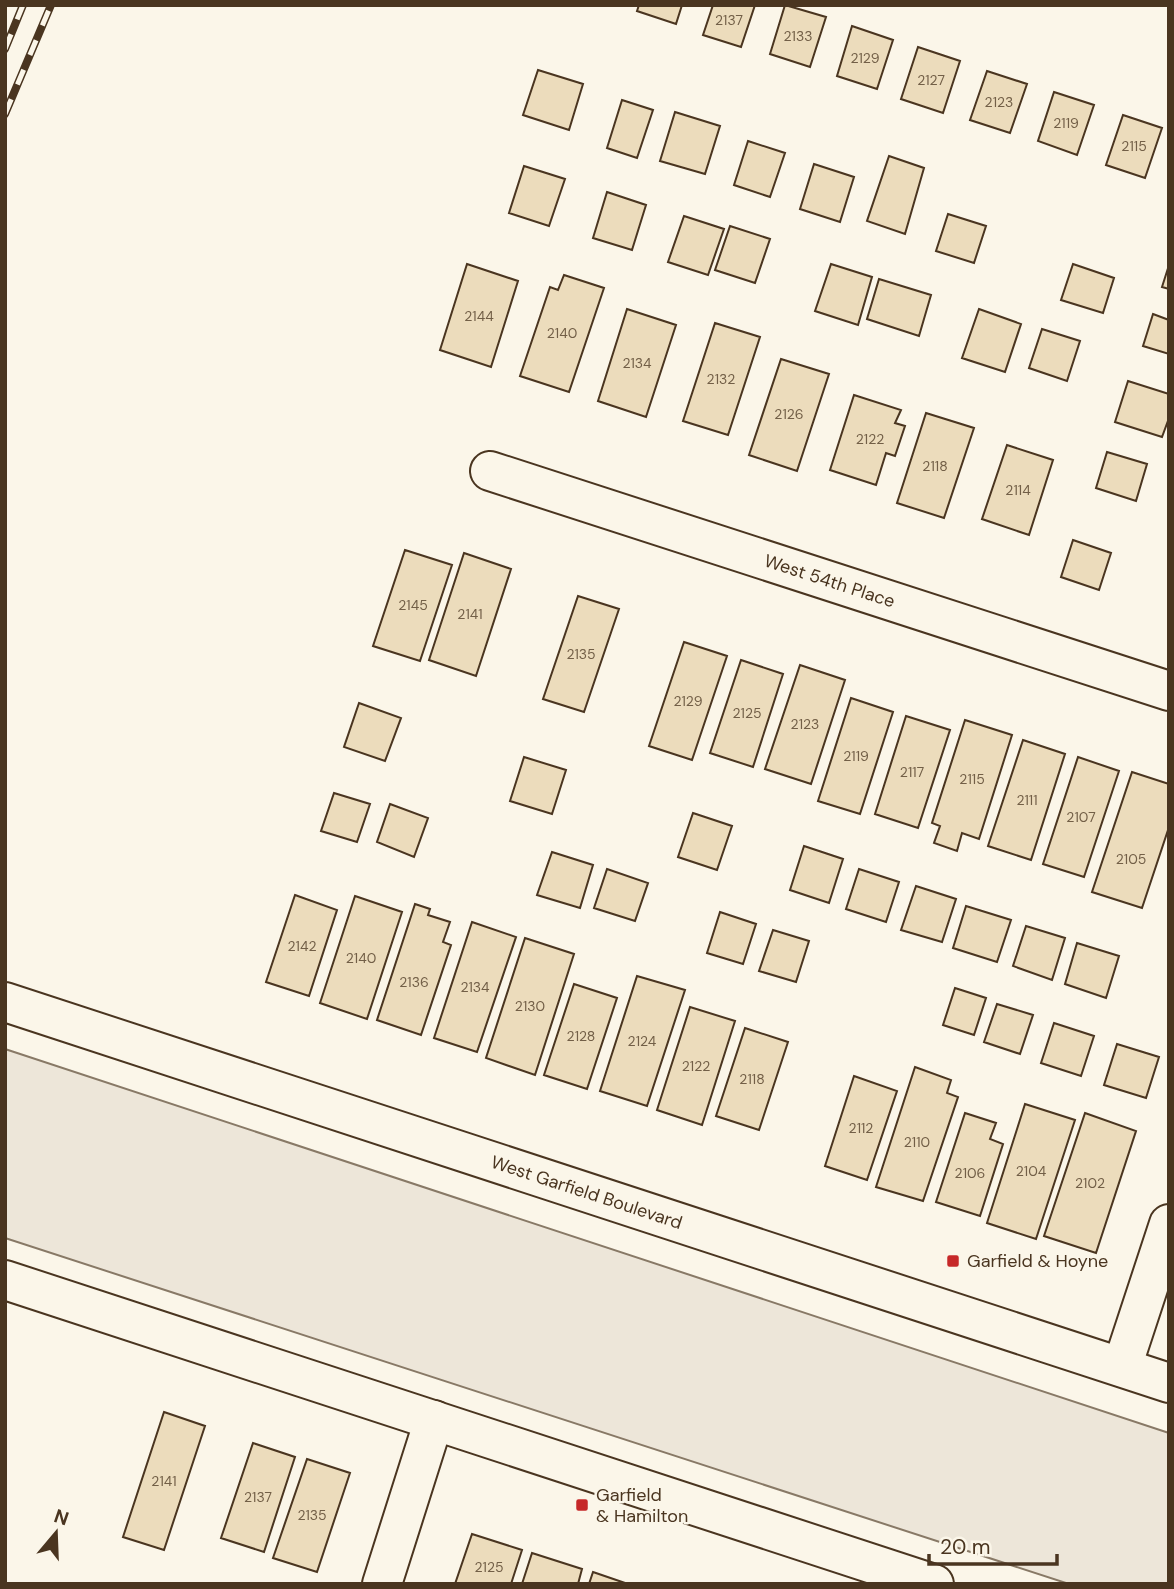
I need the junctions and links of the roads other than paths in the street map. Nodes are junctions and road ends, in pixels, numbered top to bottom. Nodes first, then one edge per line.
1 (490, 471) dead end
2 (1169, 691) edge
3 (5, 1002) edge
4 (1169, 1224) edge
5 (5, 1280) edge
6 (1122, 1367) junction
7 (1169, 1382) edge
8 (434, 1420) junction
9 (382, 1584) edge
10 (934, 1584) edge

1 - 2 street, West 54th Place
3 - 6 street, West Garfield Boulevard
4 - 6 street
5 - 8 street
6 - 7 street, West Garfield Boulevard
8 - 9 street
8 - 10 street

